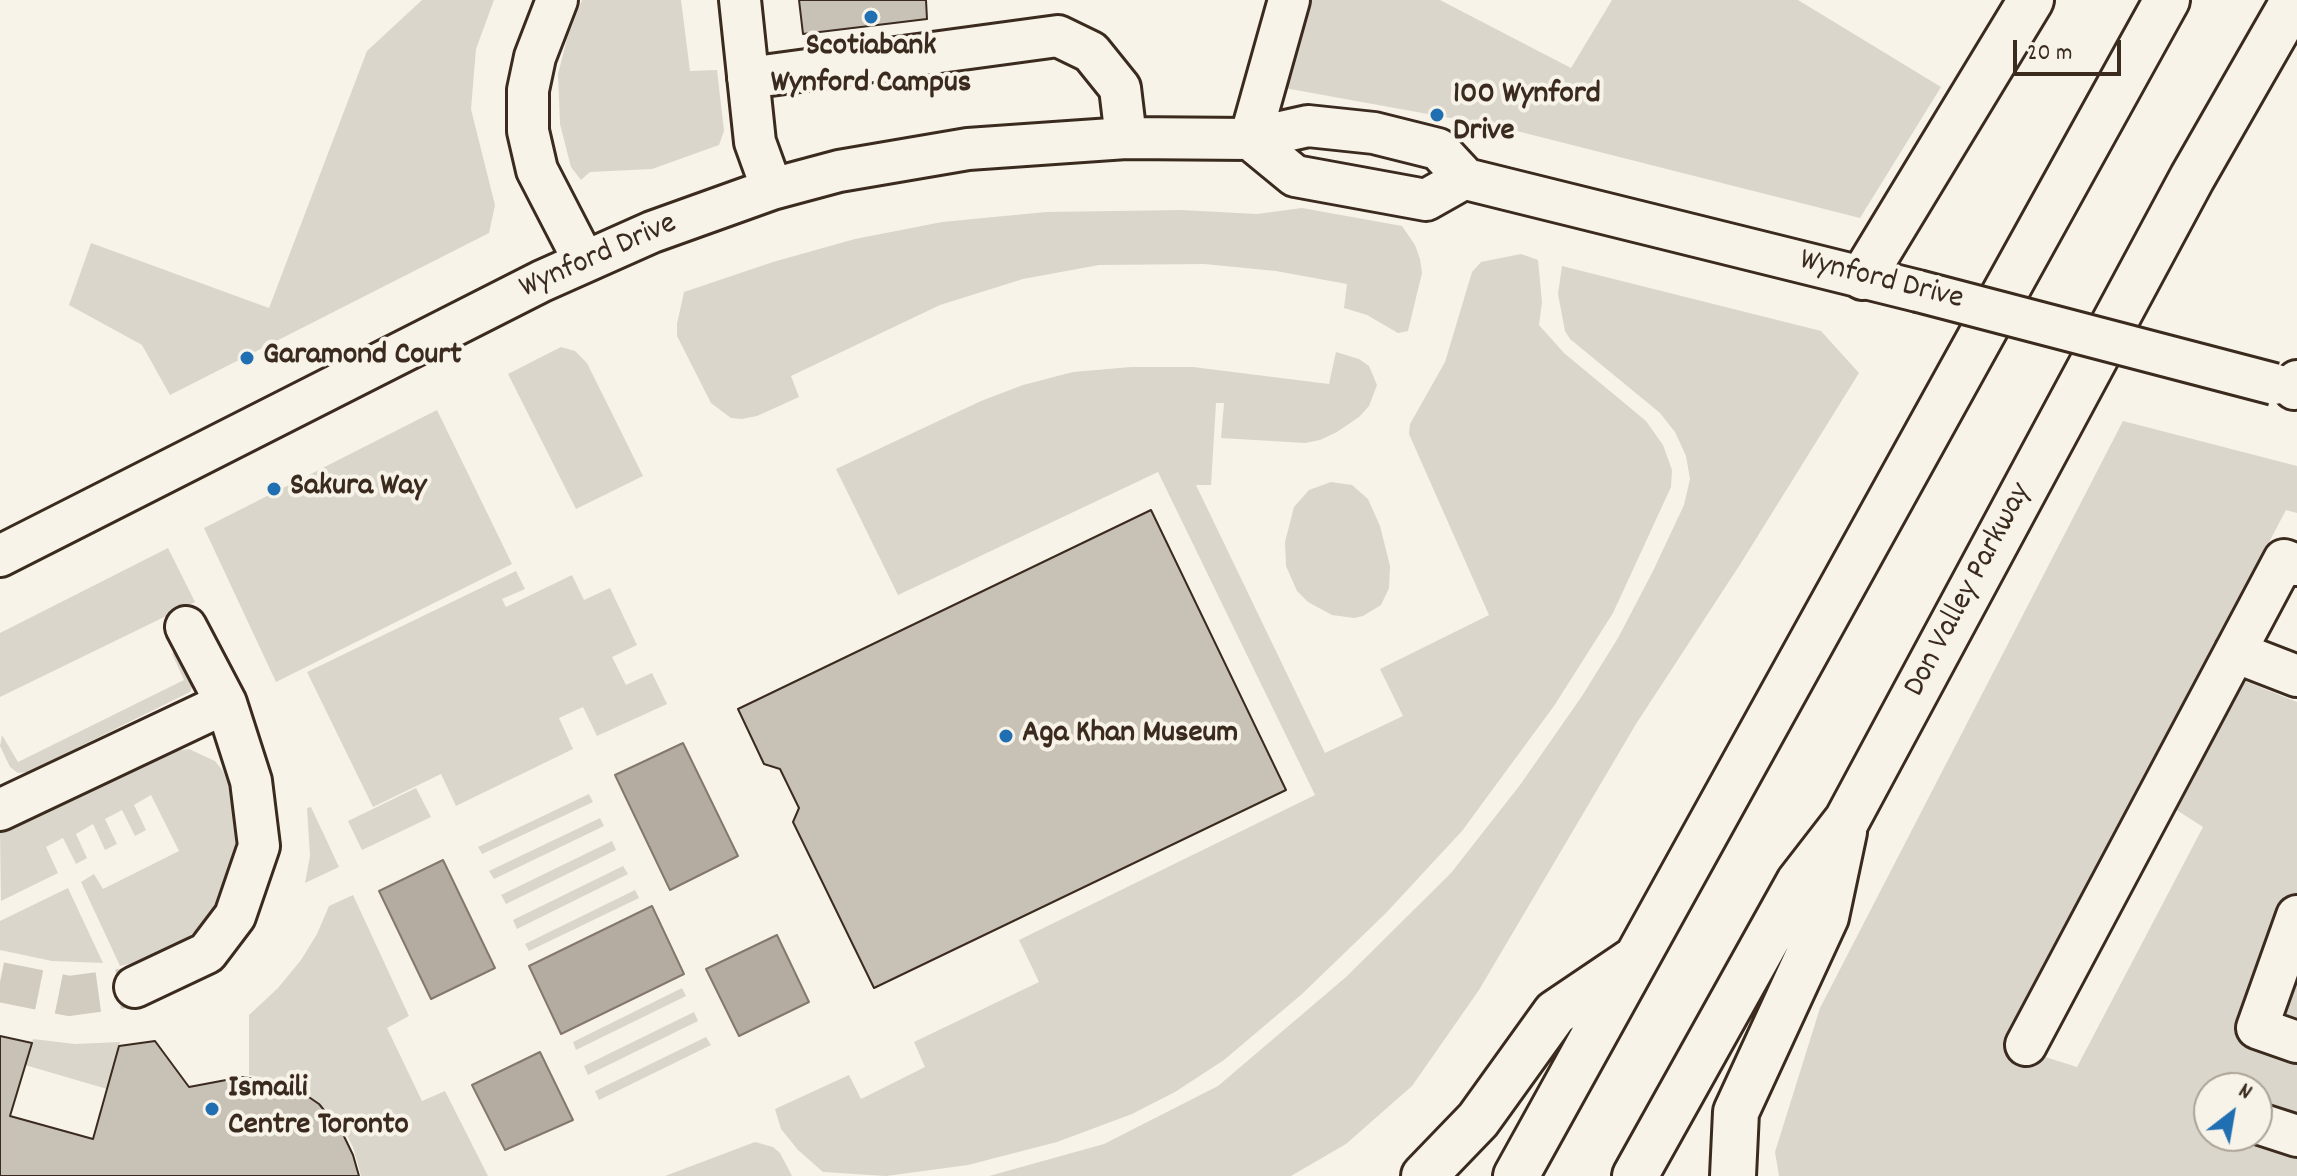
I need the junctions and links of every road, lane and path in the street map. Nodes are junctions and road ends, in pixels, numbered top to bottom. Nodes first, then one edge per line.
1 (557, 0) edge
2 (740, 0) edge
3 (1289, 0) edge
4 (2031, 0) edge
5 (2167, 0) edge
6 (2294, 0) edge
7 (748, 78) junction
8 (1126, 138) junction
9 (1250, 139) junction
10 (1465, 178) junction
11 (772, 189) junction
12 (584, 261) junction
13 (1863, 277) junction
14 (2290, 386) edge
15 (0, 556) edge
16 (2297, 565) edge
17 (186, 627) dead end
18 (2235, 652) junction
19 (2297, 676) edge
20 (226, 703) junction
21 (0, 810) edge
22 (1847, 820) junction
23 (2297, 916) edge
24 (1637, 958) junction
25 (135, 987) tunnel mouth
26 (2297, 1042) edge
27 (2026, 1045) dead end
28 (2273, 1128) edge
29 (2297, 1136) edge
30 (1424, 1176) edge
31 (1516, 1176) edge
32 (1635, 1176) edge
33 (1733, 1176) edge

1 - 12 street
2 - 7 street
3 - 9 street
4 - 13 highway
5 - 24 highway
6 - 22 highway, Don Valley Parkway
7 - 8 street
7 - 11 street
8 - 9 street, Wynford Drive
8 - 11 street, Wynford Drive
9 - 10 street, Wynford Drive
9 - 10 street
10 - 13 street, Wynford Drive
11 - 12 street, Wynford Drive
12 - 15 street, Wynford Drive
13 - 14 street, Wynford Drive, bridge
16 - 18 street
17 - 20 street
18 - 19 street
18 - 27 street
20 - 21 street
20 - 25 street
22 - 32 highway, Don Valley Parkway
22 - 33 highway
23 - 26 street
24 - 30 highway
24 - 31 highway
28 - 29 street

